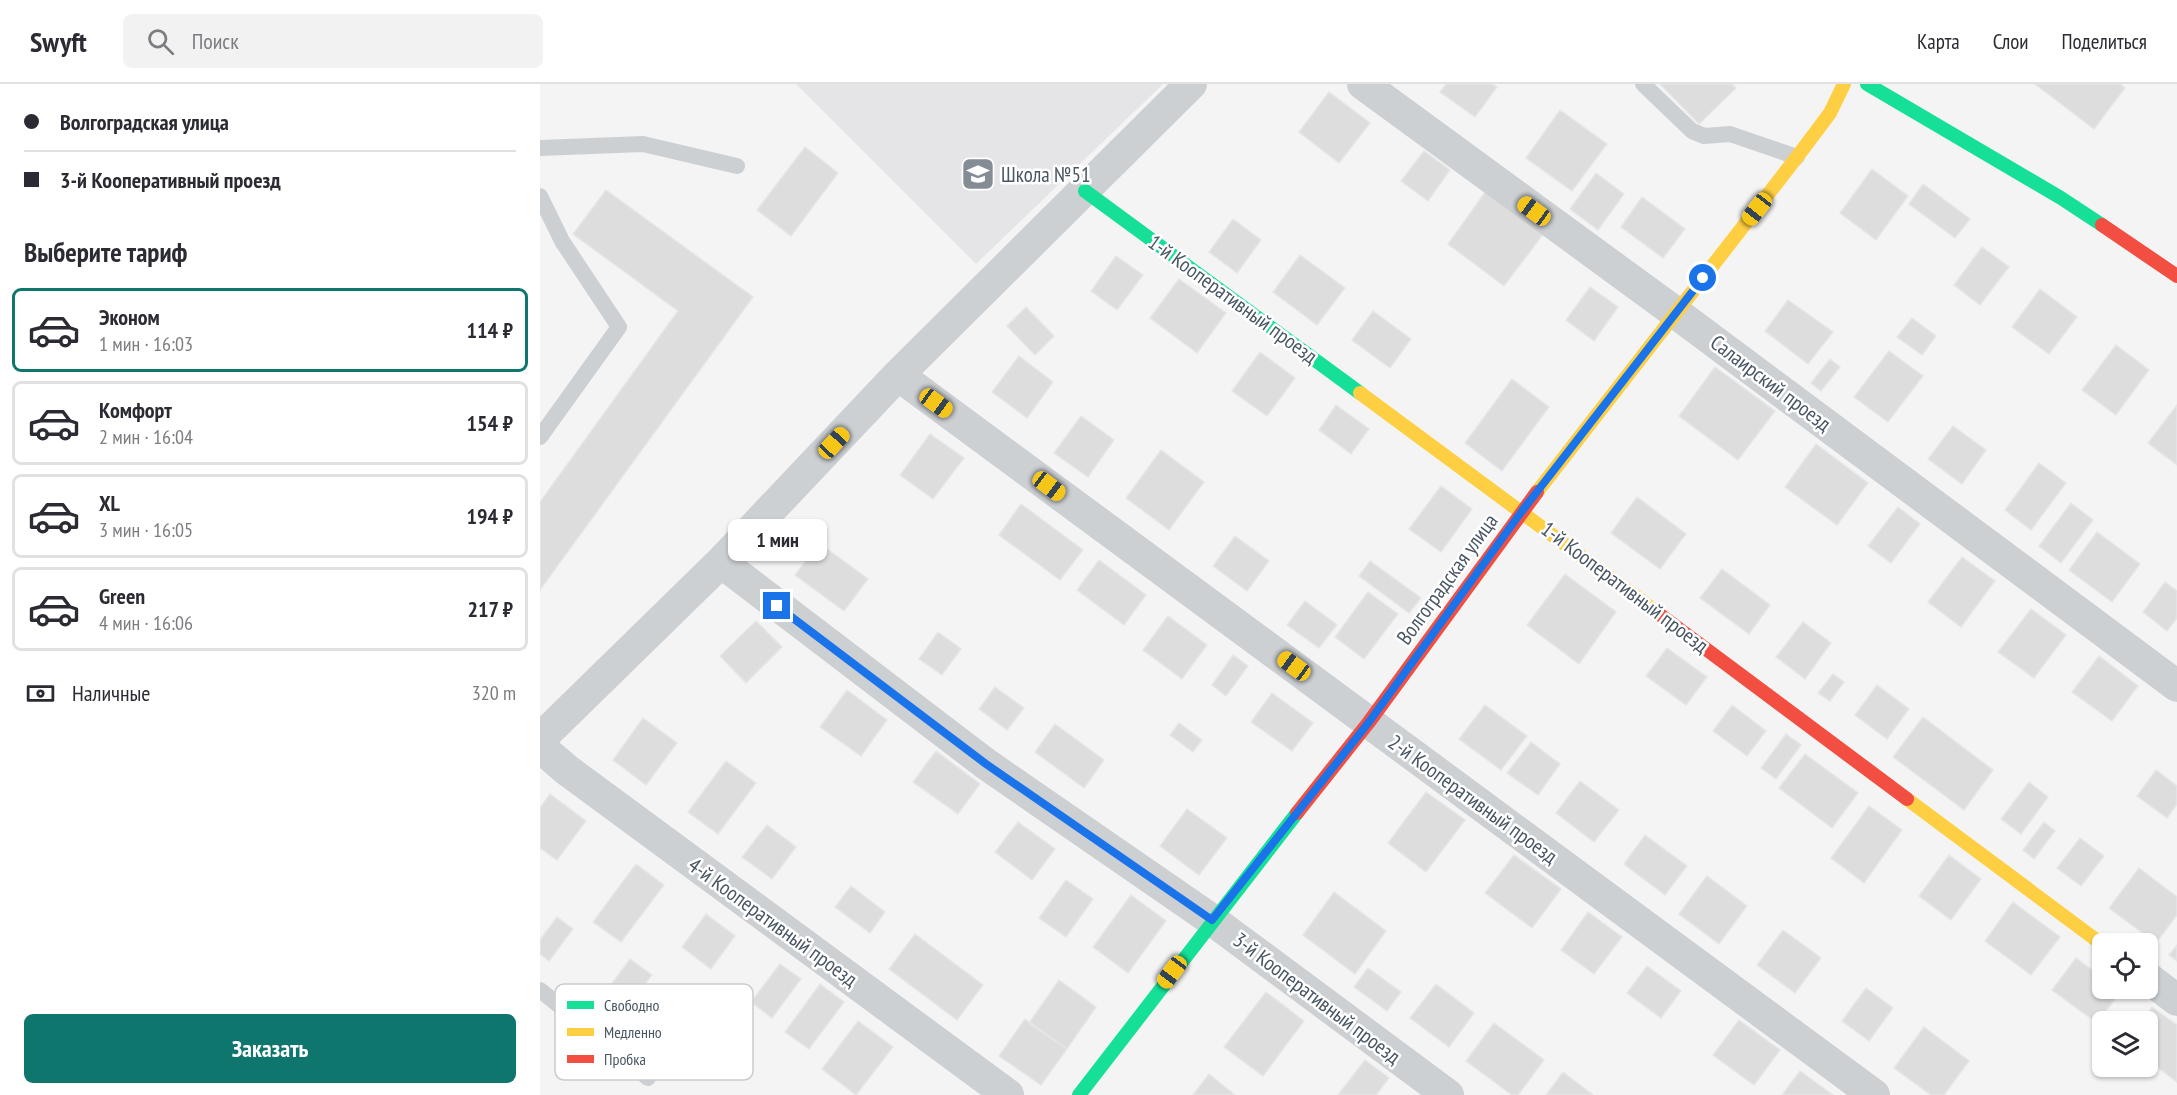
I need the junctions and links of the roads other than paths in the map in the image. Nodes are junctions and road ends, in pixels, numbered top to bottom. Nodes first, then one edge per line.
1 (1191, 84) edge
2 (1363, 84) edge
3 (1643, 84) edge
4 (1844, 84) edge
5 (1867, 84) edge
6 (540, 148) edge
7 (1797, 157) junction
8 (737, 166) dead end
9 (1085, 191) junction
10 (540, 196) edge
11 (2177, 276) edge
12 (1676, 313) junction
13 (898, 375) junction
14 (540, 437) edge
15 (1522, 511) junction
16 (721, 562) junction
17 (2177, 686) edge
18 (1369, 722) junction
19 (540, 740) edge
20 (540, 747) edge
21 (1212, 920) junction
22 (2092, 937) edge
23 (2158, 986) edge
24 (540, 990) edge
25 (2177, 1000) edge
26 (555, 1002) edge
27 (1008, 1095) edge
28 (1079, 1095) edge
29 (1448, 1095) edge
30 (1874, 1095) edge

1 - 9 street
2 - 12 street, Салаирский проезд
3 - 7 lane
4 - 7 street, Волгоградская улица
5 - 11 street
6 - 8 lane
7 - 12 street, Волгоградская улица
9 - 13 street
9 - 15 street, 1-й Кооперативный проезд
10 - 14 lane
12 - 15 street, Волгоградская улица
12 - 17 street, Салаирский проезд
13 - 16 street
13 - 18 street, 2-й Кооперативный проезд
15 - 18 street, Волгоградская улица
15 - 22 street, 1-й Кооперативный проезд
16 - 19 street
16 - 21 street, 3-й Кооперативный проезд
18 - 21 street, Волгоградская улица
18 - 30 street, 2-й Кооперативный проезд
20 - 27 street, 4-й Кооперативный проезд
21 - 28 street, Волгоградская улица
21 - 29 street, 3-й Кооперативный проезд
23 - 25 street
24 - 26 lane

